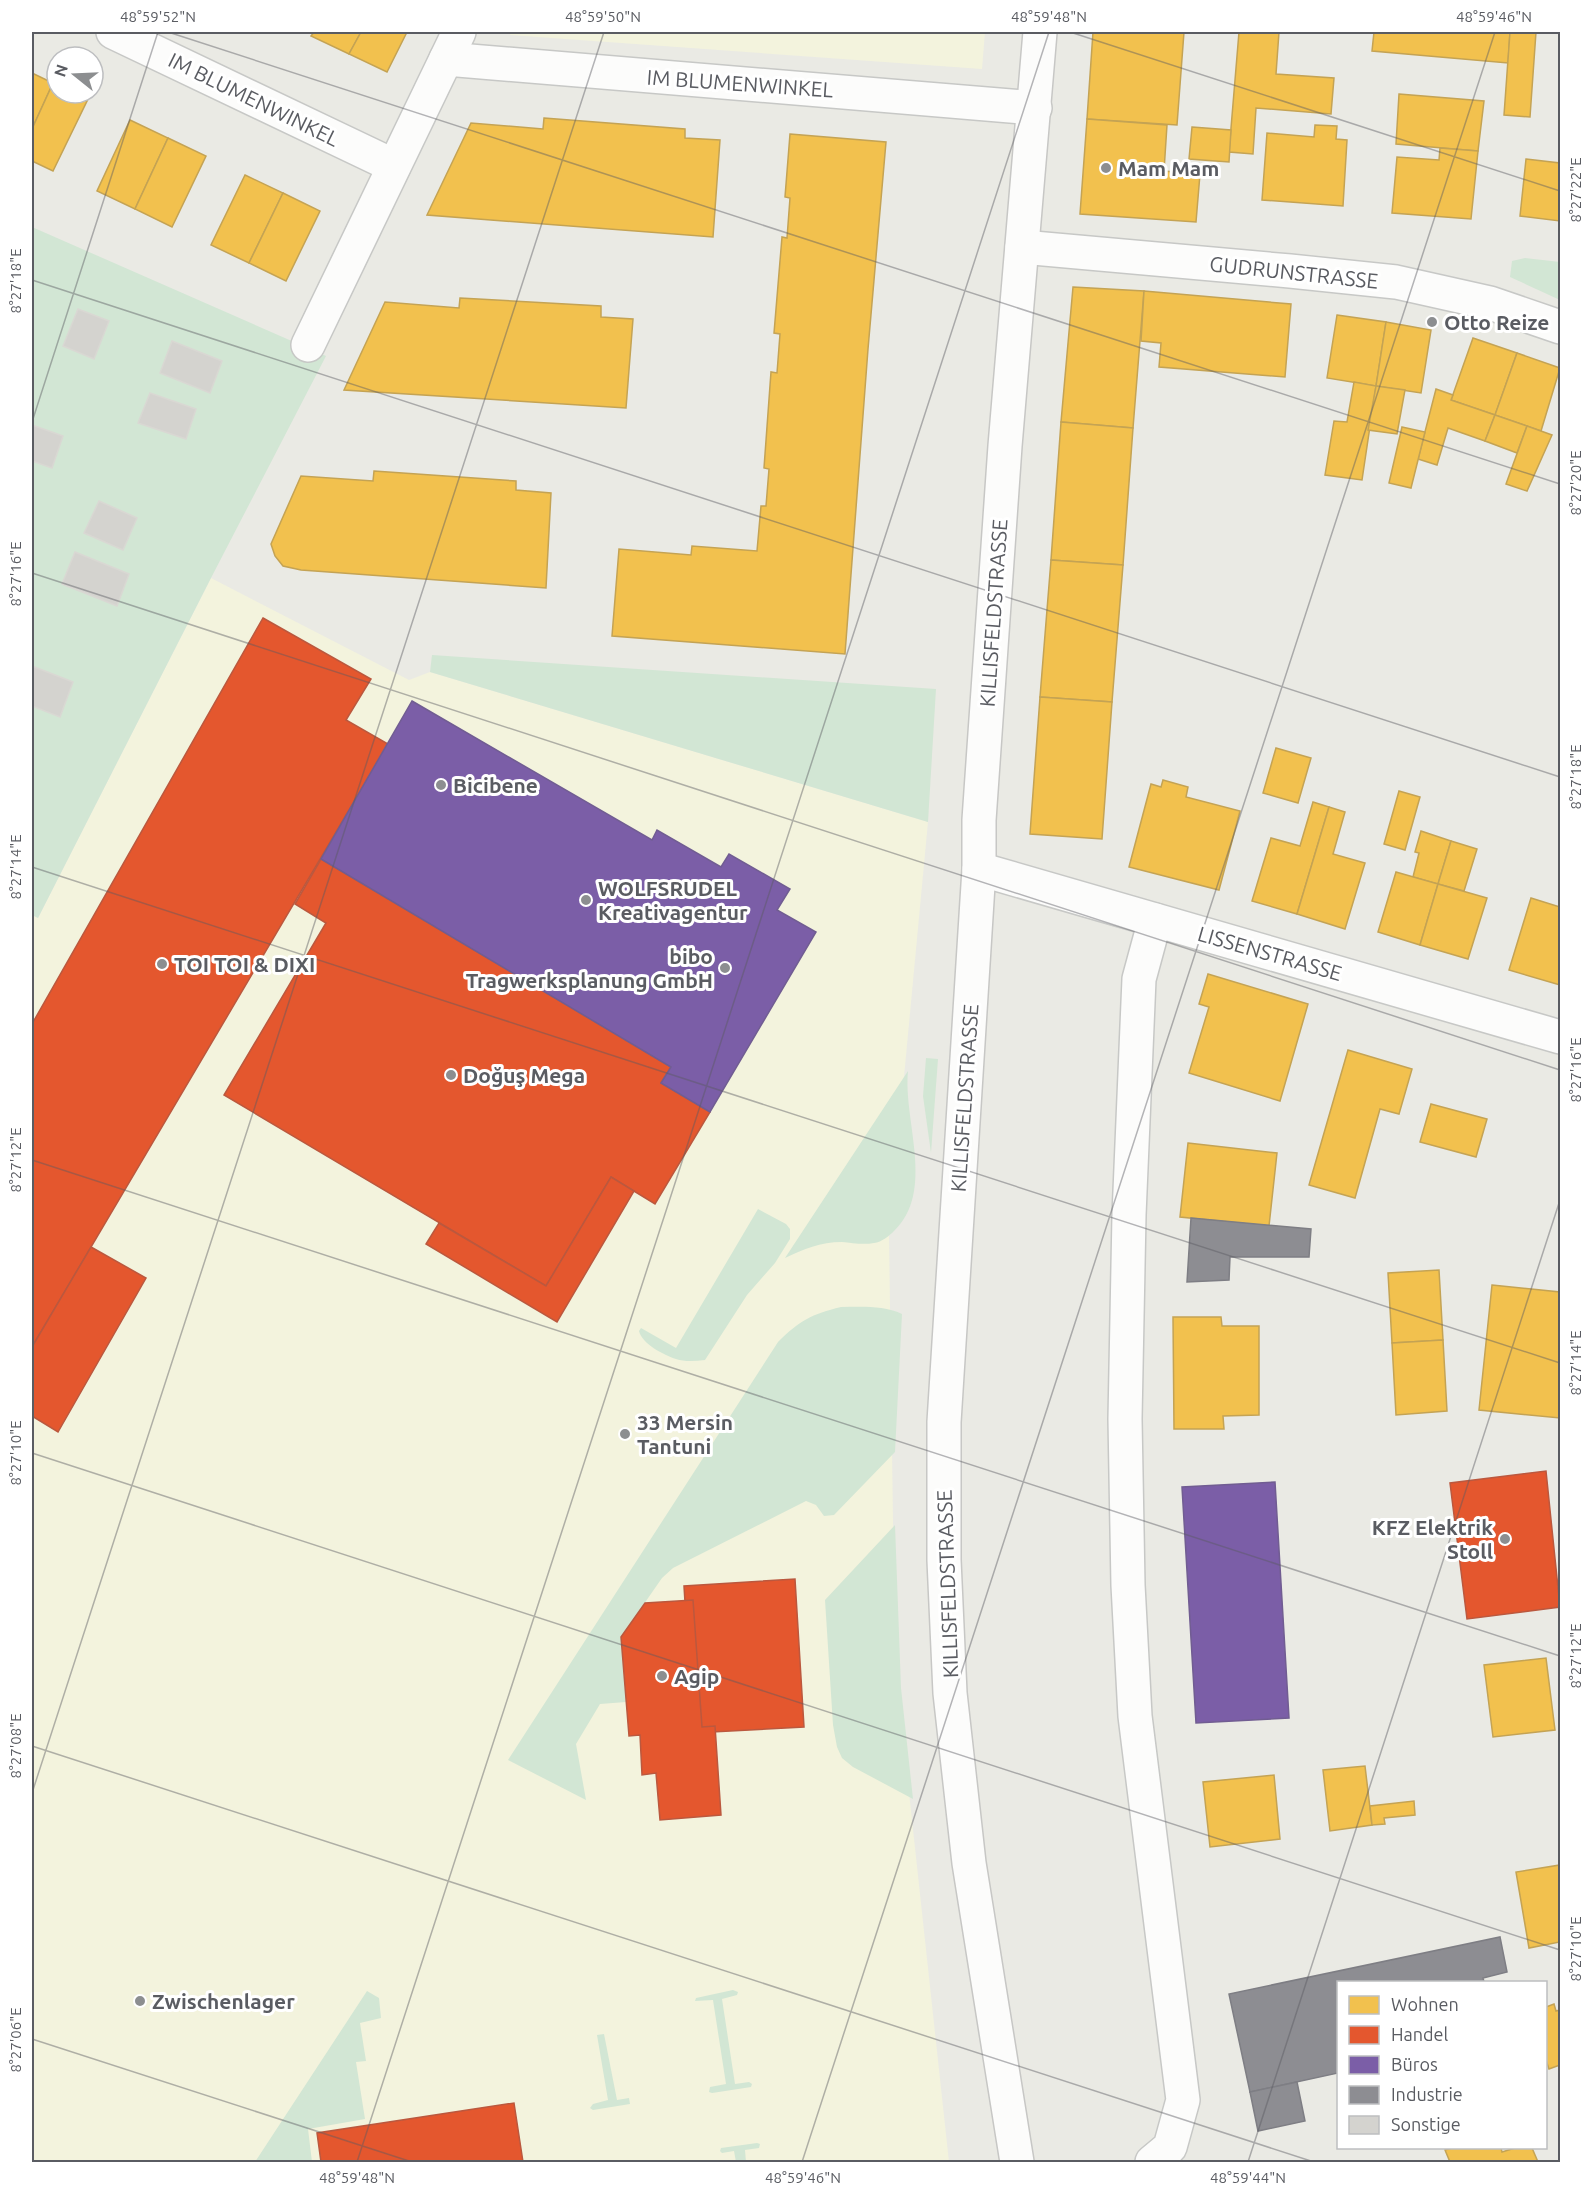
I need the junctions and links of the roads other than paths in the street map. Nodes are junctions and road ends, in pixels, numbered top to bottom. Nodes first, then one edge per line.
1 (113, 32) edge
2 (1040, 32) edge
3 (452, 45) edge
4 (1035, 108) junction
5 (394, 166) junction
6 (1022, 247) junction
7 (1560, 327) edge
8 (308, 345) dead end
9 (979, 869) junction
10 (1155, 920) junction
11 (1560, 1037) edge
12 (1017, 2163) edge
13 (1152, 2163) edge

1 - 5 street, IM BLUMENWINKEL
2 - 4 street, KILLISFELDSTRASSE
3 - 4 street, IM BLUMENWINKEL
3 - 5 street, IM BLUMENWINKEL
4 - 6 street, KILLISFELDSTRASSE
5 - 8 street, IM BLUMENWINKEL
6 - 7 street, GUDRUNSTRASSE
6 - 9 street, KILLISFELDSTRASSE
9 - 10 street, LISSENSTRASSE
9 - 12 street, KILLISFELDSTRASSE
10 - 11 street, LISSENSTRASSE
10 - 13 street

